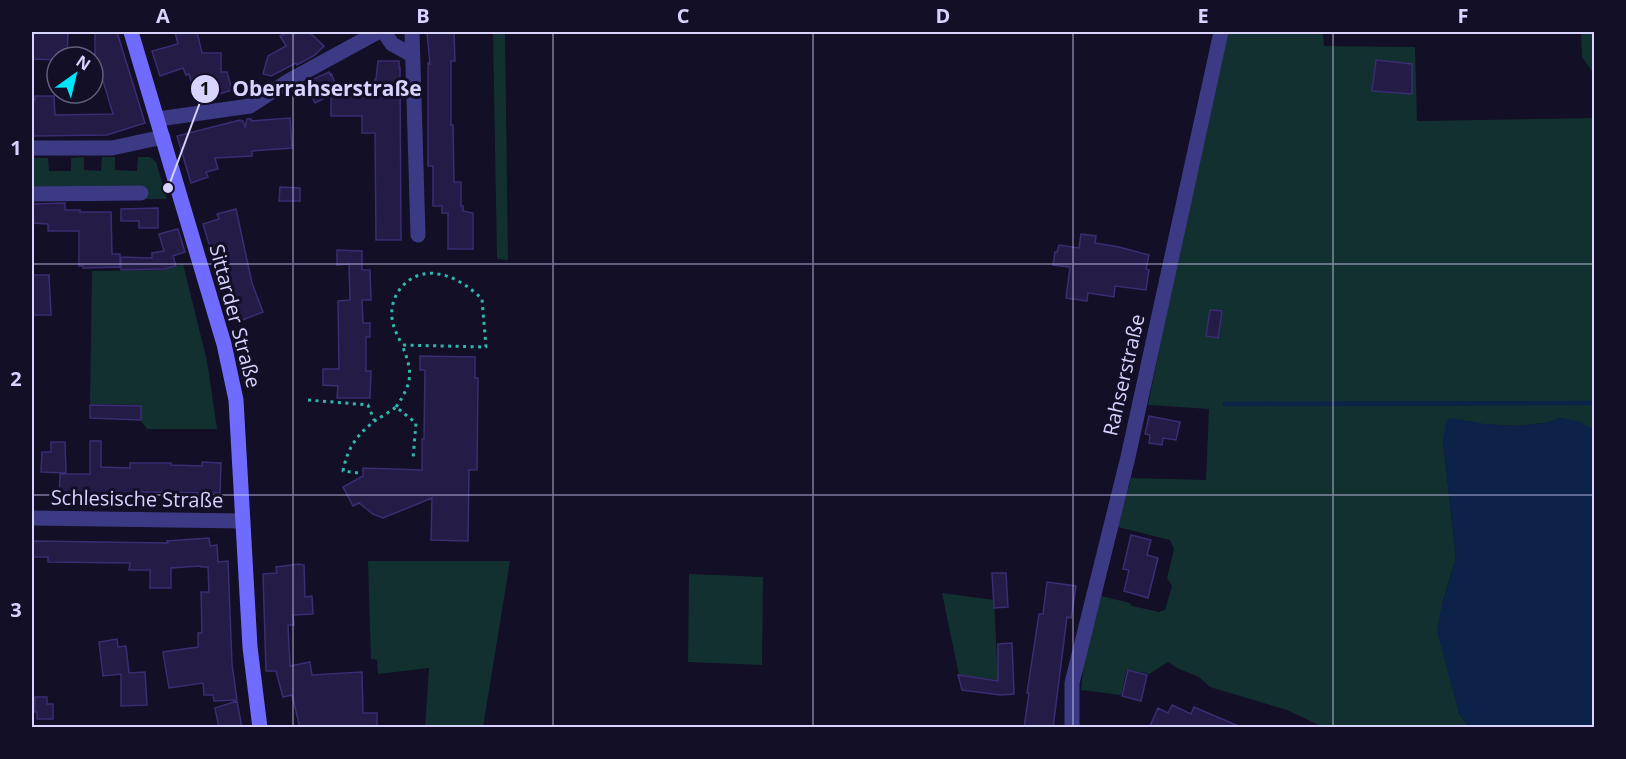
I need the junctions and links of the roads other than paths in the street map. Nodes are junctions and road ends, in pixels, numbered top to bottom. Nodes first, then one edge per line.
1 (131, 32) edge
2 (378, 32) edge
3 (384, 32) edge
4 (412, 32) edge
5 (1221, 32) edge
6 (412, 55) junction
7 (159, 119) junction
8 (163, 137) junction
9 (32, 148) edge
10 (141, 193) dead end
11 (32, 194) edge
12 (418, 235) dead end
13 (32, 518) edge
14 (243, 521) junction
15 (260, 728) edge
16 (1072, 728) edge

1 - 7 street, Sittarder Straße
2 - 7 street
3 - 6 street
4 - 6 street
5 - 16 street, Rahserstraße
6 - 12 street
7 - 8 street, Sittarder Straße
8 - 9 street
8 - 14 street, Sittarder Straße
10 - 11 street
13 - 14 street, Schlesische Straße
14 - 15 street, Sittarder Straße

